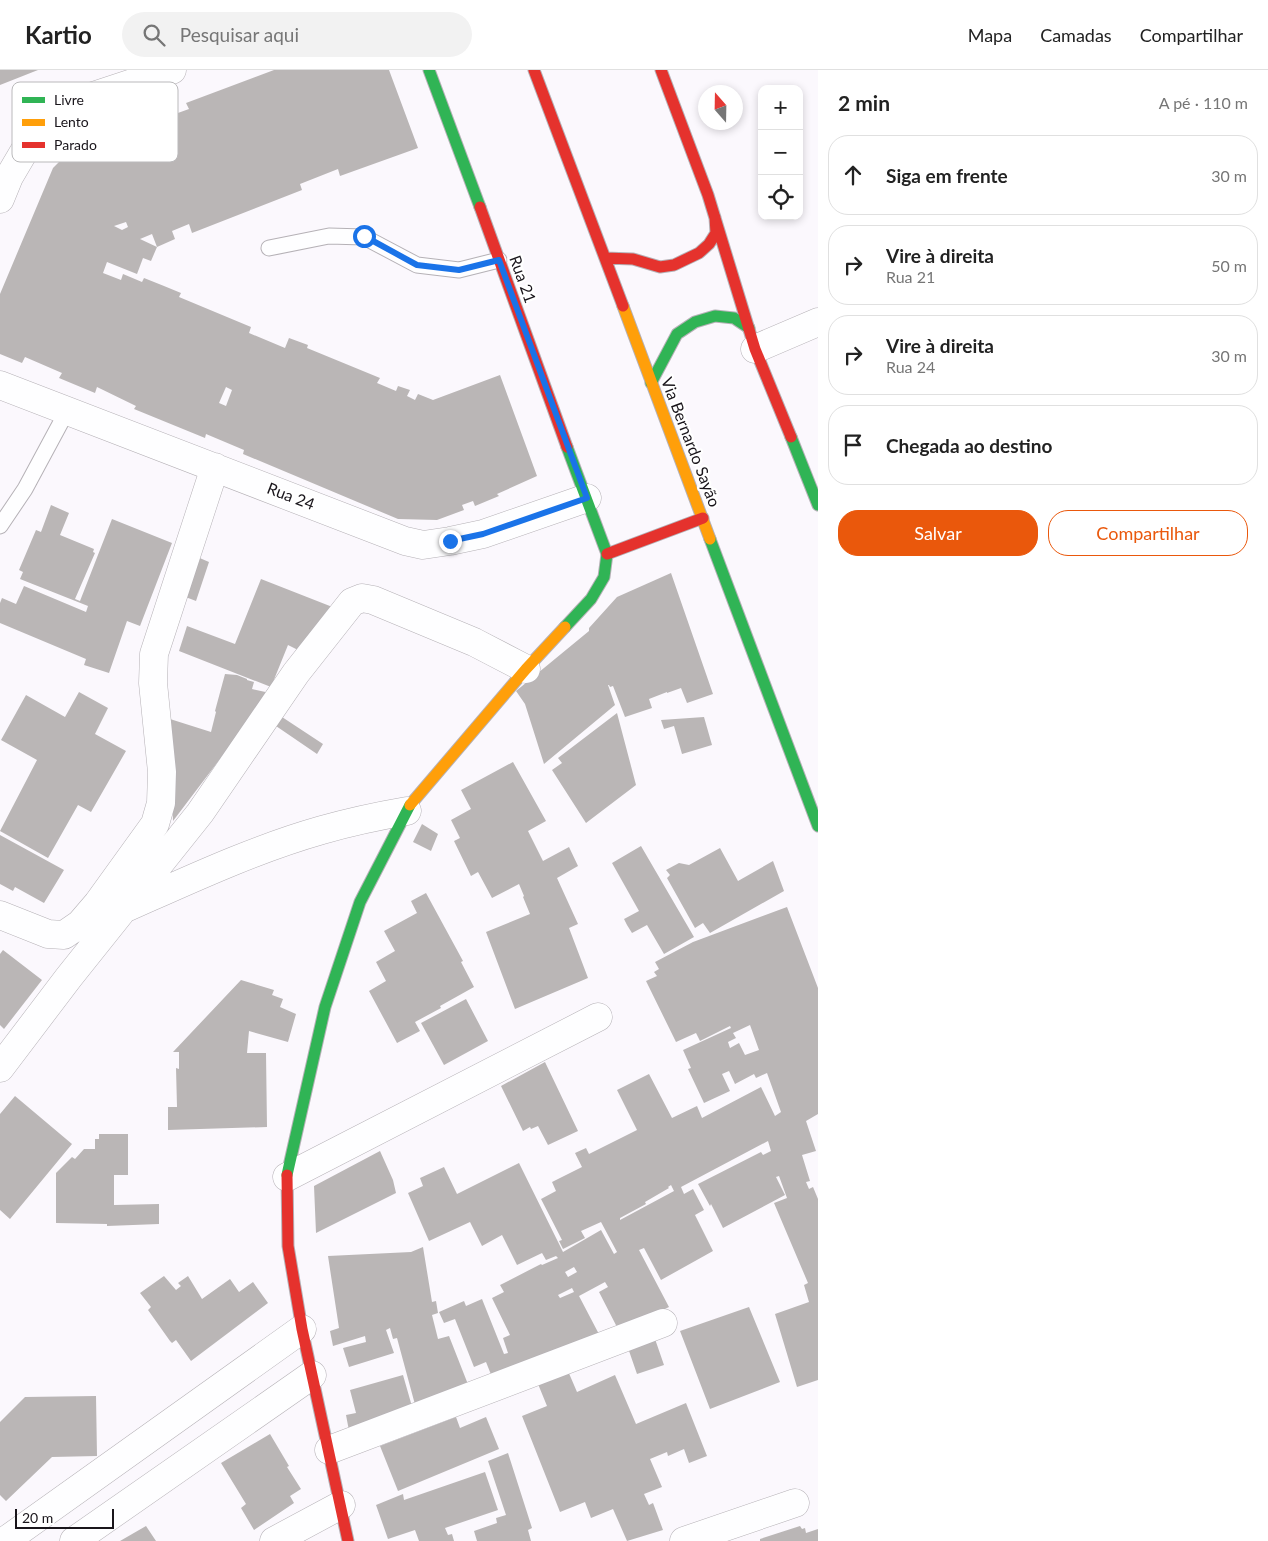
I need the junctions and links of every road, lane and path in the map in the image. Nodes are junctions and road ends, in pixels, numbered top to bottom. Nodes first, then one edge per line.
1 (172, 70) edge
2 (429, 70) edge
3 (534, 70) edge
4 (661, 70) edge
5 (136, 82) edge
6 (18, 162) edge
7 (708, 196) junction
8 (0, 199) edge
9 (268, 248) dead end
10 (606, 258) junction
11 (499, 260) junction
12 (818, 322) edge
13 (752, 338) junction
14 (652, 383) junction
15 (0, 385) edge
16 (67, 411) junction
17 (215, 467) junction
18 (587, 498) junction
19 (818, 505) edge
20 (703, 518) junction
21 (0, 526) edge
22 (607, 554) junction
23 (526, 669) junction
24 (407, 811) junction
25 (818, 826) edge
26 (124, 908) junction
27 (0, 915) edge
28 (598, 1017) dead end
29 (0, 1068) edge
30 (287, 1177) junction
31 (663, 1324) dead end
32 (302, 1329) junction
33 (312, 1375) junction
34 (329, 1450) junction
35 (795, 1503) dead end
36 (341, 1505) junction
37 (5, 1541) edge
38 (74, 1541) edge
39 (274, 1541) edge
40 (348, 1541) edge
41 (684, 1541) edge

1 - 5 street
2 - 11 street, Rua 21
3 - 10 street, Via Bernardo Sayão
4 - 7 street
6 - 8 street
7 - 10 street
7 - 13 street
9 - 11 lane
10 - 14 street, Via Bernardo Sayão
11 - 18 street, Rua 21
12 - 13 street
13 - 14 street
13 - 19 street
14 - 20 street, Via Bernardo Sayão
15 - 16 street, Rua 24
16 - 17 street, Rua 24
16 - 21 lane
17 - 18 street, Rua 24
17 - 27 street
18 - 22 street, Rua 21
20 - 22 street
20 - 25 street, Via Bernardo Sayão
22 - 23 street
23 - 24 street
23 - 26 street
24 - 26 street
24 - 30 street
26 - 29 street
28 - 30 street
30 - 32 street
31 - 34 street
32 - 33 street
32 - 37 street
33 - 34 street
33 - 38 street
34 - 36 street
35 - 41 street
36 - 39 street
36 - 40 street

